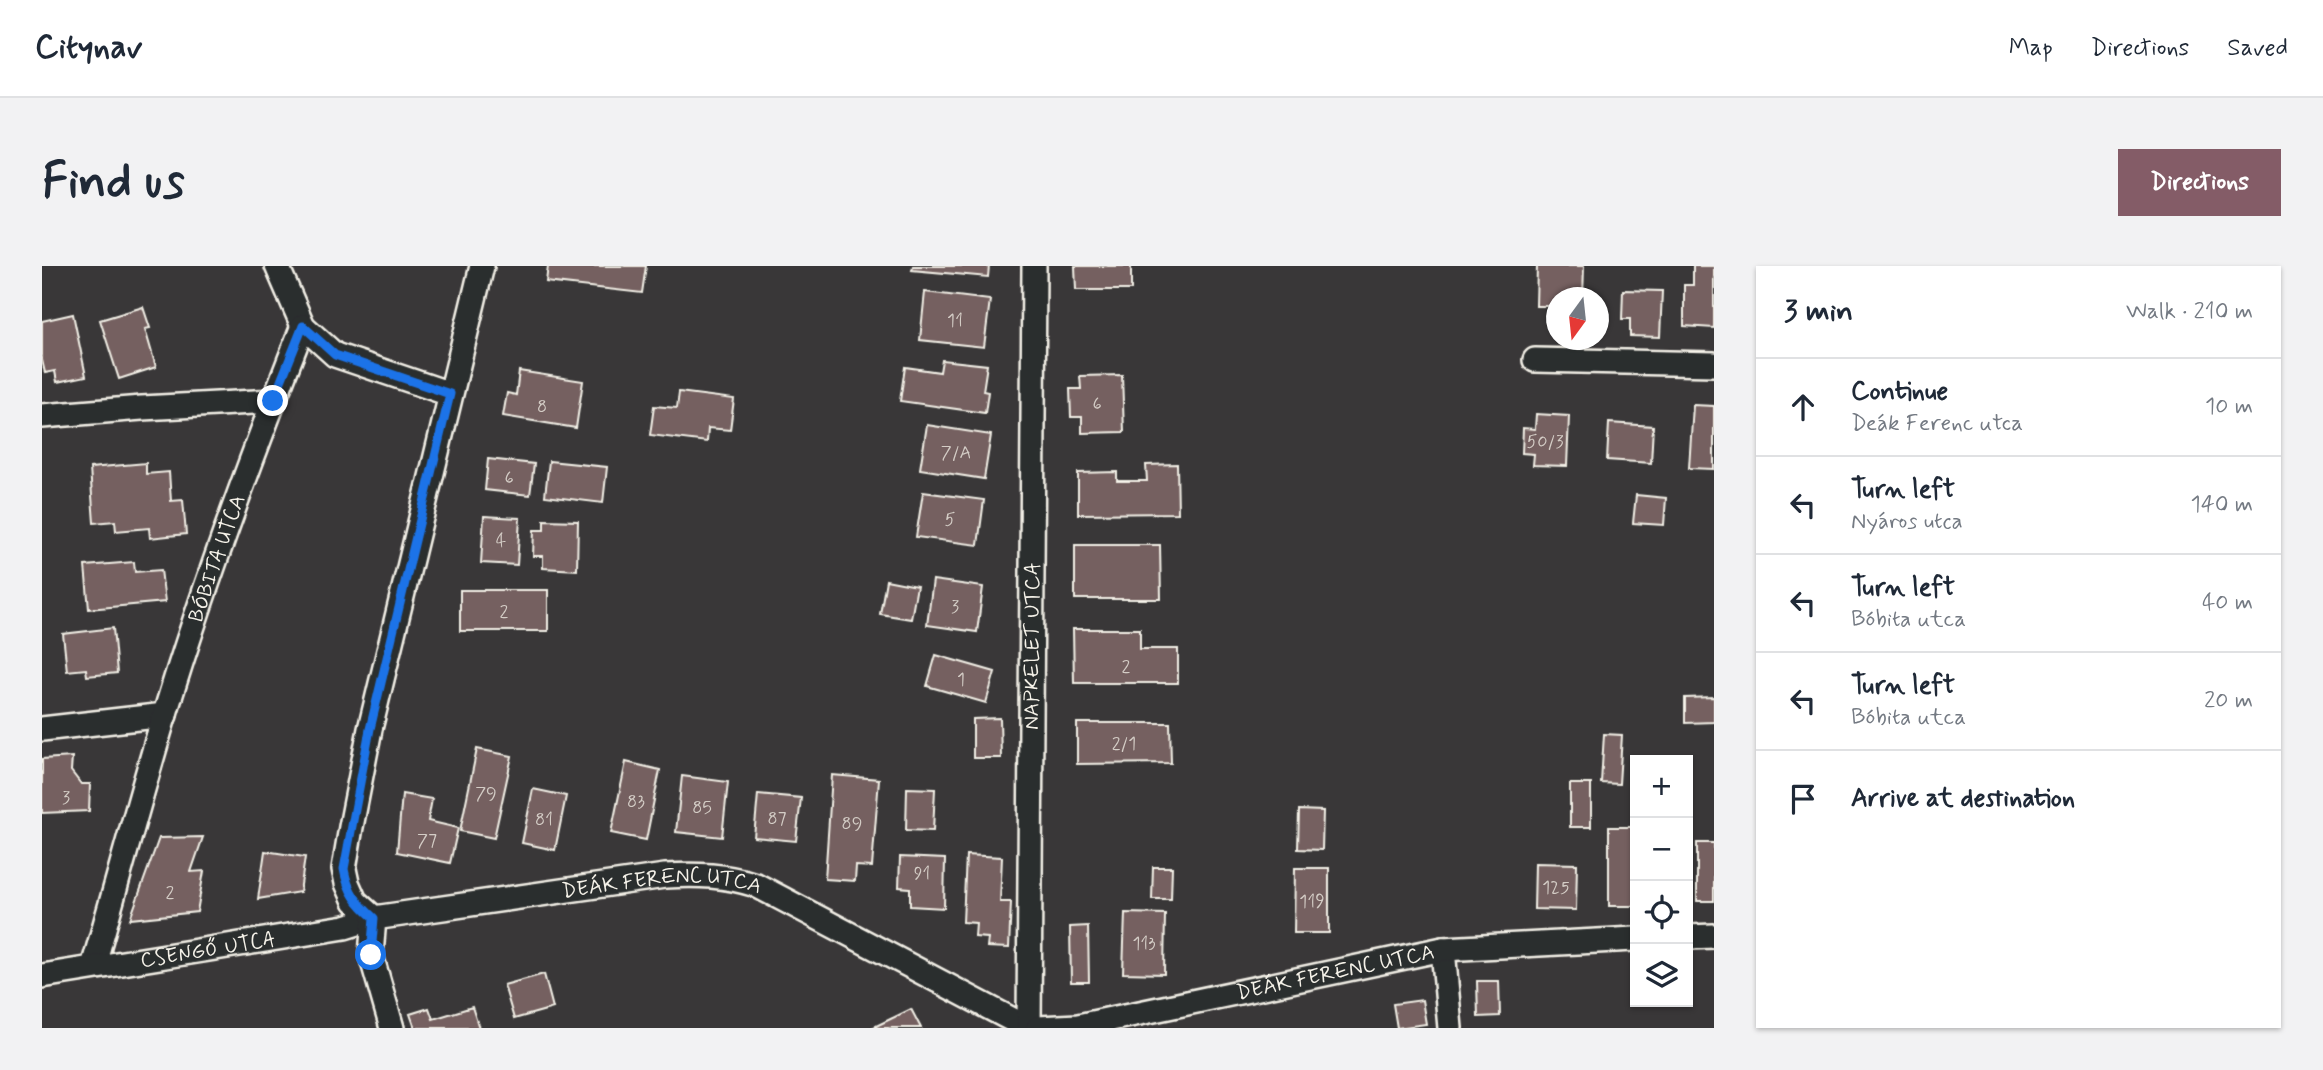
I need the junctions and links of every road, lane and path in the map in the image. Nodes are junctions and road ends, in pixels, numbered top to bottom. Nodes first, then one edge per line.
1 (277, 266) edge
2 (482, 266) edge
3 (1034, 266) edge
4 (303, 326) junction
5 (1535, 360) dead end
6 (1714, 364) edge
7 (450, 394) junction
8 (273, 401) junction
9 (42, 416) edge
10 (165, 715) junction
11 (42, 729) edge
12 (374, 918) junction
13 (1714, 936) edge
14 (1693, 937) edge
15 (1630, 939) edge
16 (1443, 949) junction
17 (93, 967) junction
18 (42, 976) edge
19 (392, 1028) edge
20 (1029, 1028) edge
21 (1038, 1028) edge
22 (1450, 1028) edge

1 - 4 street
2 - 7 street
3 - 20 street, NAPKELET UTCA
4 - 7 street
4 - 8 street, BÓBITA UTCA
5 - 6 street
7 - 12 street
8 - 9 street
8 - 10 street, BÓBITA UTCA
10 - 11 street
10 - 17 street, BÓBITA UTCA
12 - 17 street, CSENGŐ UTCA
12 - 19 street
12 - 20 street, DEÁK FERENC UTCA
13 - 14 street
15 - 16 street, DEÁK FERENC UTCA
16 - 21 street, DEÁK FERENC UTCA
16 - 22 street
17 - 18 street, CSENGŐ UTCA

